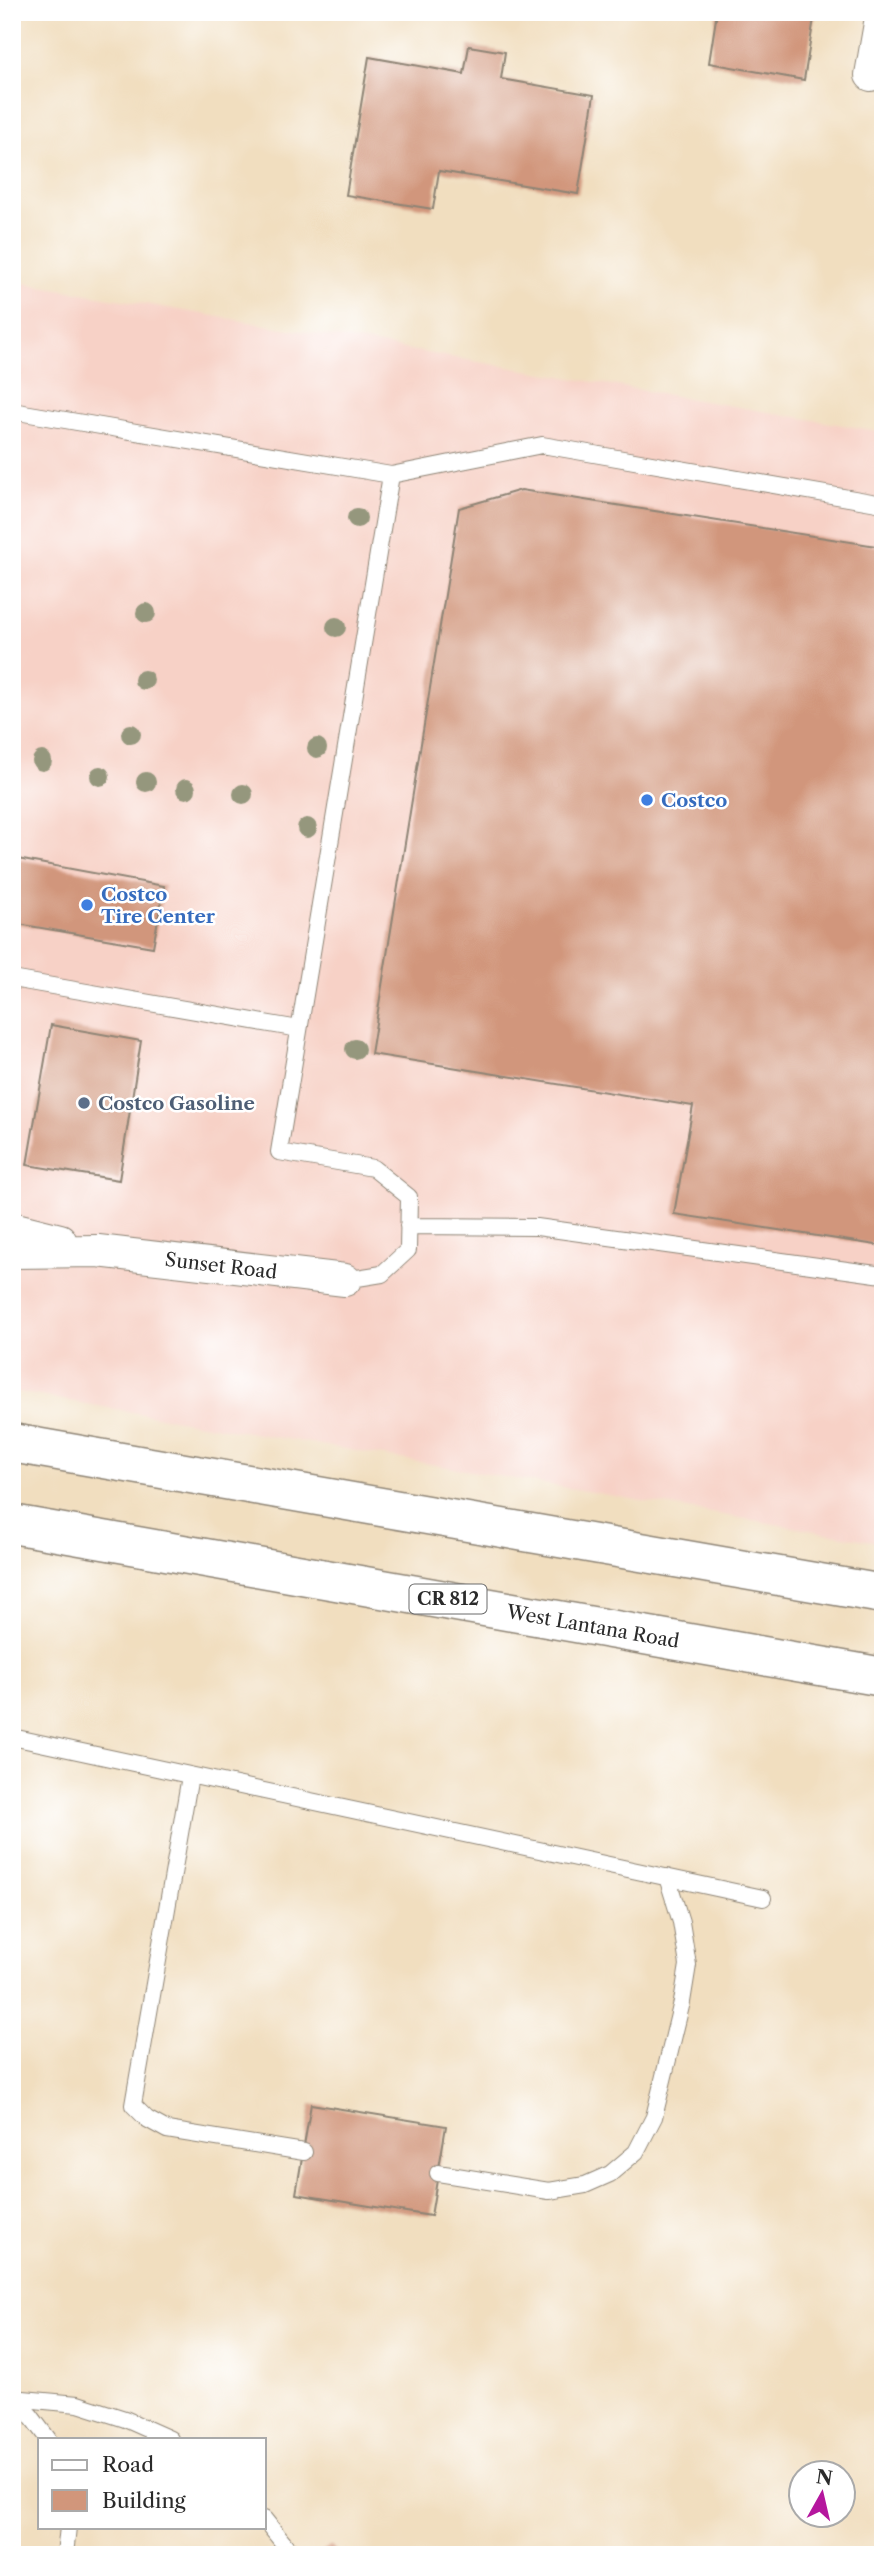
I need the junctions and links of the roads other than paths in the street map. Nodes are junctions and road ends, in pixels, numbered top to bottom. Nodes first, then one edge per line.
1 (881, 12) edge
2 (871, 75) dead end
3 (12, 411) edge
4 (391, 475) junction
5 (883, 504) edge
6 (13, 983) edge
7 (299, 1029) junction
8 (408, 1227) junction
9 (12, 1228) edge
10 (12, 1251) edge
11 (98, 1251) junction
12 (883, 1275) edge
13 (345, 1280) joint
14 (12, 1443) edge
15 (12, 1524) edge
16 (883, 1594) edge
17 (883, 1677) edge
18 (12, 1737) edge
19 (190, 1776) junction
20 (667, 1877) junction
21 (763, 1898) dead end
22 (304, 2152) dead end
23 (438, 2173) dead end
24 (12, 2398) edge
25 (12, 2404) edge
26 (47, 2438) edge
27 (168, 2438) edge
28 (266, 2521) edge
29 (68, 2528) edge
30 (65, 2555) edge
31 (293, 2555) edge

1 - 2 street
3 - 4 lane
4 - 5 lane
4 - 7 lane
6 - 7 lane
7 - 8 lane
8 - 12 lane
8 - 13 lane
9 - 11 street, Sunset Road
10 - 11 street, Sunset Road
11 - 13 street, Sunset Road
14 - 16 main road
15 - 17 main road, West Lantana Road / CR 812
18 - 19 lane
19 - 20 lane
19 - 22 lane
20 - 21 lane
20 - 23 lane
24 - 27 lane
25 - 26 lane
28 - 31 lane
29 - 30 lane

